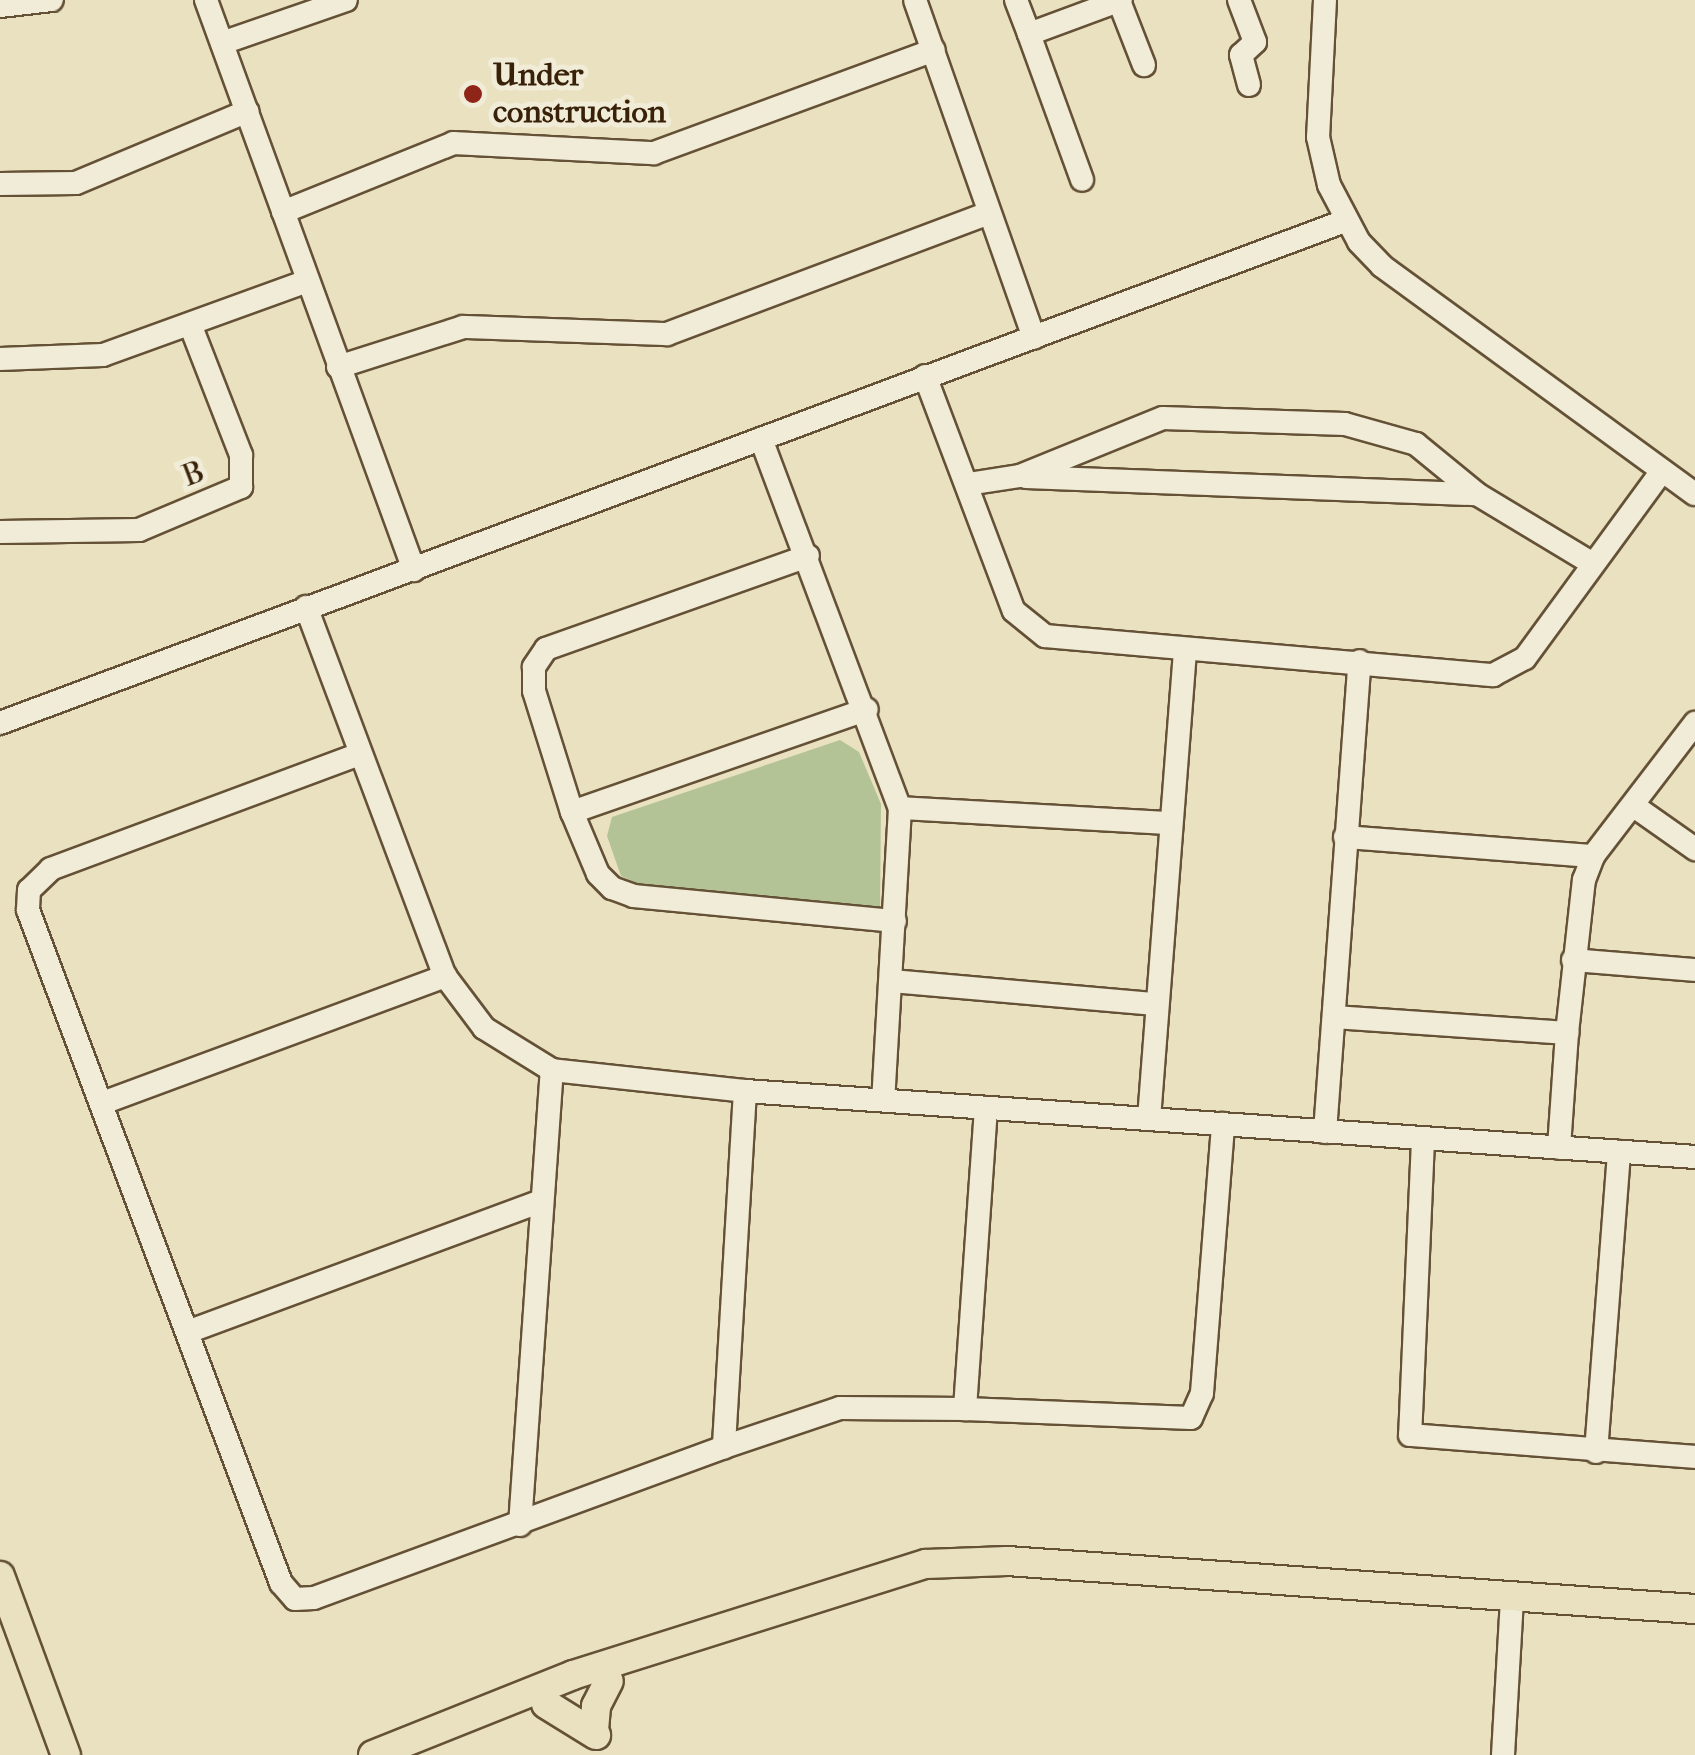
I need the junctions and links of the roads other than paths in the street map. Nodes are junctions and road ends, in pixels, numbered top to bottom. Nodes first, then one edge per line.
1 (52, 0) edge
2 (206, 0) edge
3 (346, 0) edge
4 (914, 0) edge
5 (1016, 0) edge
6 (1120, 0) edge
7 (1238, 0) edge
8 (1325, 0) edge
9 (0, 6) edge
10 (1028, 34) junction
11 (222, 43) junction
12 (934, 50) junction
13 (1144, 65) dead end
14 (1249, 85) dead end
15 (248, 111) junction
16 (1082, 180) dead end
17 (0, 184) edge
18 (282, 212) junction
19 (986, 214) junction
20 (1345, 221) junction
21 (307, 281) junction
22 (191, 327) junction
23 (1034, 338) junction
24 (0, 358) edge
25 (338, 367) junction
26 (924, 376) junction
27 (761, 439) junction
28 (1662, 471) junction
29 (1020, 476) junction
30 (968, 484) junction
31 (1477, 494) junction
32 (1695, 494) edge
33 (0, 532) edge
34 (808, 556) junction
35 (1593, 564) junction
36 (414, 570) junction
37 (306, 607) junction
38 (1185, 649) junction
39 (1360, 661) junction
40 (867, 709) junction
41 (0, 723) edge
42 (1695, 723) edge
43 (357, 755) junction
44 (1634, 806) junction
45 (900, 808) junction
46 (572, 812) junction
47 (1170, 823) junction
48 (1345, 837) junction
49 (1695, 849) edge
50 (1593, 856) junction
51 (895, 922) junction
52 (1574, 960) junction
53 (1695, 970) edge
54 (446, 976) junction
55 (892, 981) junction
56 (1156, 1004) junction
57 (1334, 1017) junction
58 (1567, 1034) junction
59 (552, 1070) junction
60 (745, 1091) junction
61 (883, 1100) junction
62 (105, 1102) junction
63 (986, 1108) junction
64 (1149, 1119) junction
65 (1223, 1124) junction
66 (1325, 1132) junction
67 (1423, 1140) junction
68 (1559, 1148) junction
69 (1619, 1152) junction
70 (1695, 1156) edge
71 (539, 1202) junction
72 (190, 1331) junction
73 (966, 1409) junction
74 (724, 1446) junction
75 (1596, 1452) junction
76 (1695, 1457) edge
77 (520, 1525) junction
78 (0, 1576) edge
79 (1512, 1598) junction
80 (1695, 1609) edge
81 (715, 1635) junction
82 (608, 1681) junction
83 (546, 1704) junction
84 (66, 1755) edge
85 (374, 1755) edge
86 (413, 1755) edge
87 (1503, 1755) edge

1 - 9 street
2 - 11 street
3 - 11 street
4 - 12 street
5 - 10 street
6 - 10 street
6 - 13 street
7 - 14 street
8 - 20 street
10 - 16 street
11 - 15 street
12 - 18 street
12 - 19 street
15 - 17 street
15 - 18 street
18 - 21 street
19 - 23 street
19 - 25 street
20 - 23 street
20 - 28 street
21 - 22 street
21 - 25 street
22 - 24 street
22 - 33 street, B
23 - 26 street
25 - 36 street
26 - 27 street
26 - 30 street
27 - 34 street
27 - 36 street
28 - 32 street
28 - 35 street
29 - 30 street
29 - 31 street
29 - 31 street
30 - 38 street
31 - 35 street
34 - 40 street
34 - 46 street
35 - 39 street
36 - 37 street
37 - 41 street
37 - 43 street
38 - 39 street
38 - 47 street
39 - 48 street
40 - 45 street
40 - 46 street
42 - 44 street
43 - 54 street
43 - 62 street
44 - 49 street
44 - 50 street
45 - 47 street
45 - 51 street
46 - 51 street
47 - 56 street
48 - 50 street
48 - 57 street
50 - 52 street
51 - 55 street
52 - 53 street
52 - 58 street
54 - 59 street
54 - 62 street
55 - 56 street
55 - 61 street
56 - 64 street
57 - 58 street
57 - 66 street
58 - 68 street
59 - 60 street
59 - 71 street
60 - 61 street
60 - 74 street
61 - 63 street
62 - 72 street
63 - 64 street
63 - 73 street
64 - 65 street
65 - 66 street
65 - 73 street
66 - 67 street
67 - 68 street
67 - 75 street
68 - 69 street
69 - 70 street
69 - 75 street
71 - 72 street
71 - 77 street
72 - 77 street
73 - 74 street
74 - 77 street
75 - 76 street
78 - 84 main road
79 - 80 main road
79 - 81 main road
79 - 87 street
81 - 82 main road
81 - 85 main road
82 - 83 main road
82 - 83 main road
83 - 86 main road

